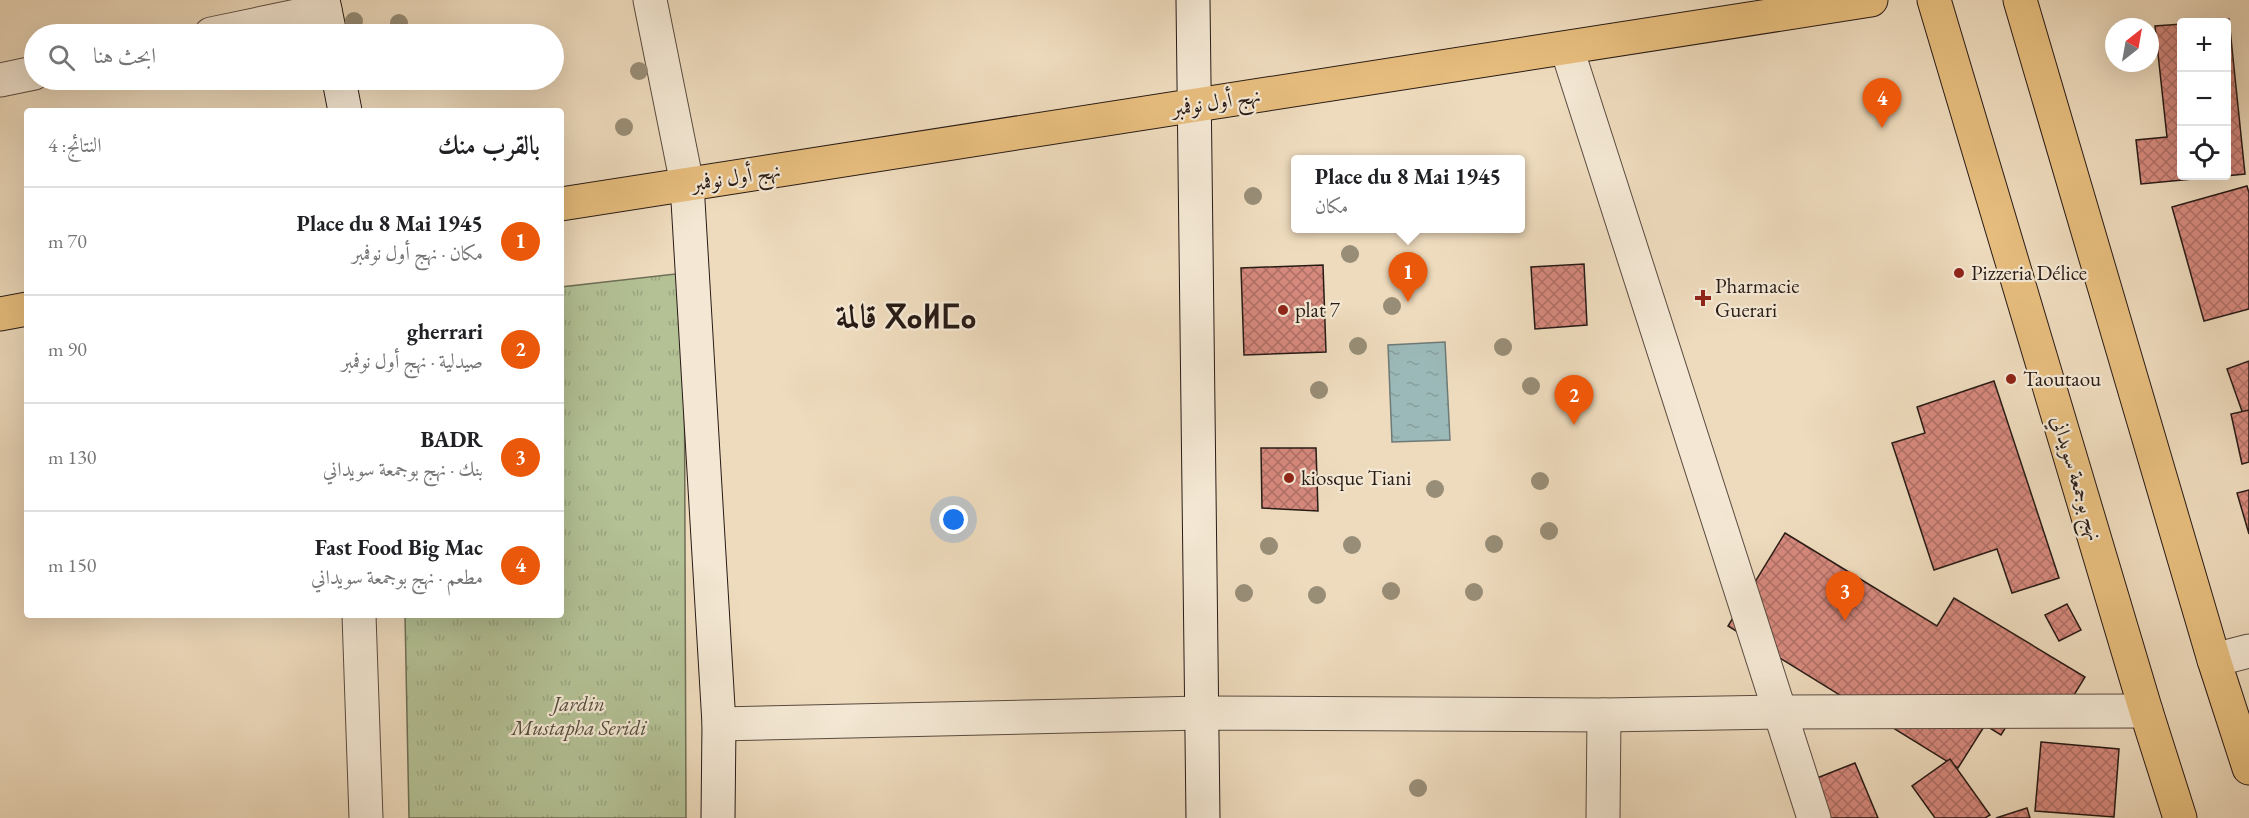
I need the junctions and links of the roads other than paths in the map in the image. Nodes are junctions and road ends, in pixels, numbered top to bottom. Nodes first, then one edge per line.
1 (650, 0) edge
2 (1193, 0) edge
3 (1870, 0) edge
4 (1934, 0) edge
5 (2020, 0) edge
6 (326, 15) edge
7 (272, 24) edge
8 (1567, 49) junction
9 (24, 75) edge
10 (0, 80) edge
11 (341, 90) edge
12 (1194, 105) junction
13 (344, 108) edge
14 (687, 184) junction
15 (564, 204) edge
16 (24, 310) edge
17 (0, 314) edge
18 (359, 618) edge
19 (2249, 651) edge
20 (2214, 660) junction
21 (2146, 711) junction
22 (1780, 712) junction
23 (1201, 713) junction
24 (1604, 715) junction
25 (719, 724) junction
26 (2249, 768) edge
27 (366, 818) edge
28 (718, 818) edge
29 (1203, 818) edge
30 (1603, 818) edge
31 (1814, 818) edge
32 (2180, 818) edge

1 - 14 street
2 - 12 street
3 - 8 main road, نهج أول نوفمبر
4 - 21 main road, نهج بوجمعة سويداني
5 - 20 main road
6 - 7 street
8 - 12 main road, نهج أول نوفمبر
8 - 22 street
9 - 10 street
11 - 13 street
12 - 14 main road, نهج أول نوفمبر
12 - 23 street
14 - 15 main road, نهج أول نوفمبر
14 - 25 street
16 - 17 main road
18 - 27 street
19 - 20 street
20 - 26 main road
21 - 22 street
21 - 32 main road, نهج بوجمعة سويداني
22 - 24 street
22 - 31 street
23 - 24 street
23 - 25 street
23 - 29 street
24 - 30 street
25 - 28 street

